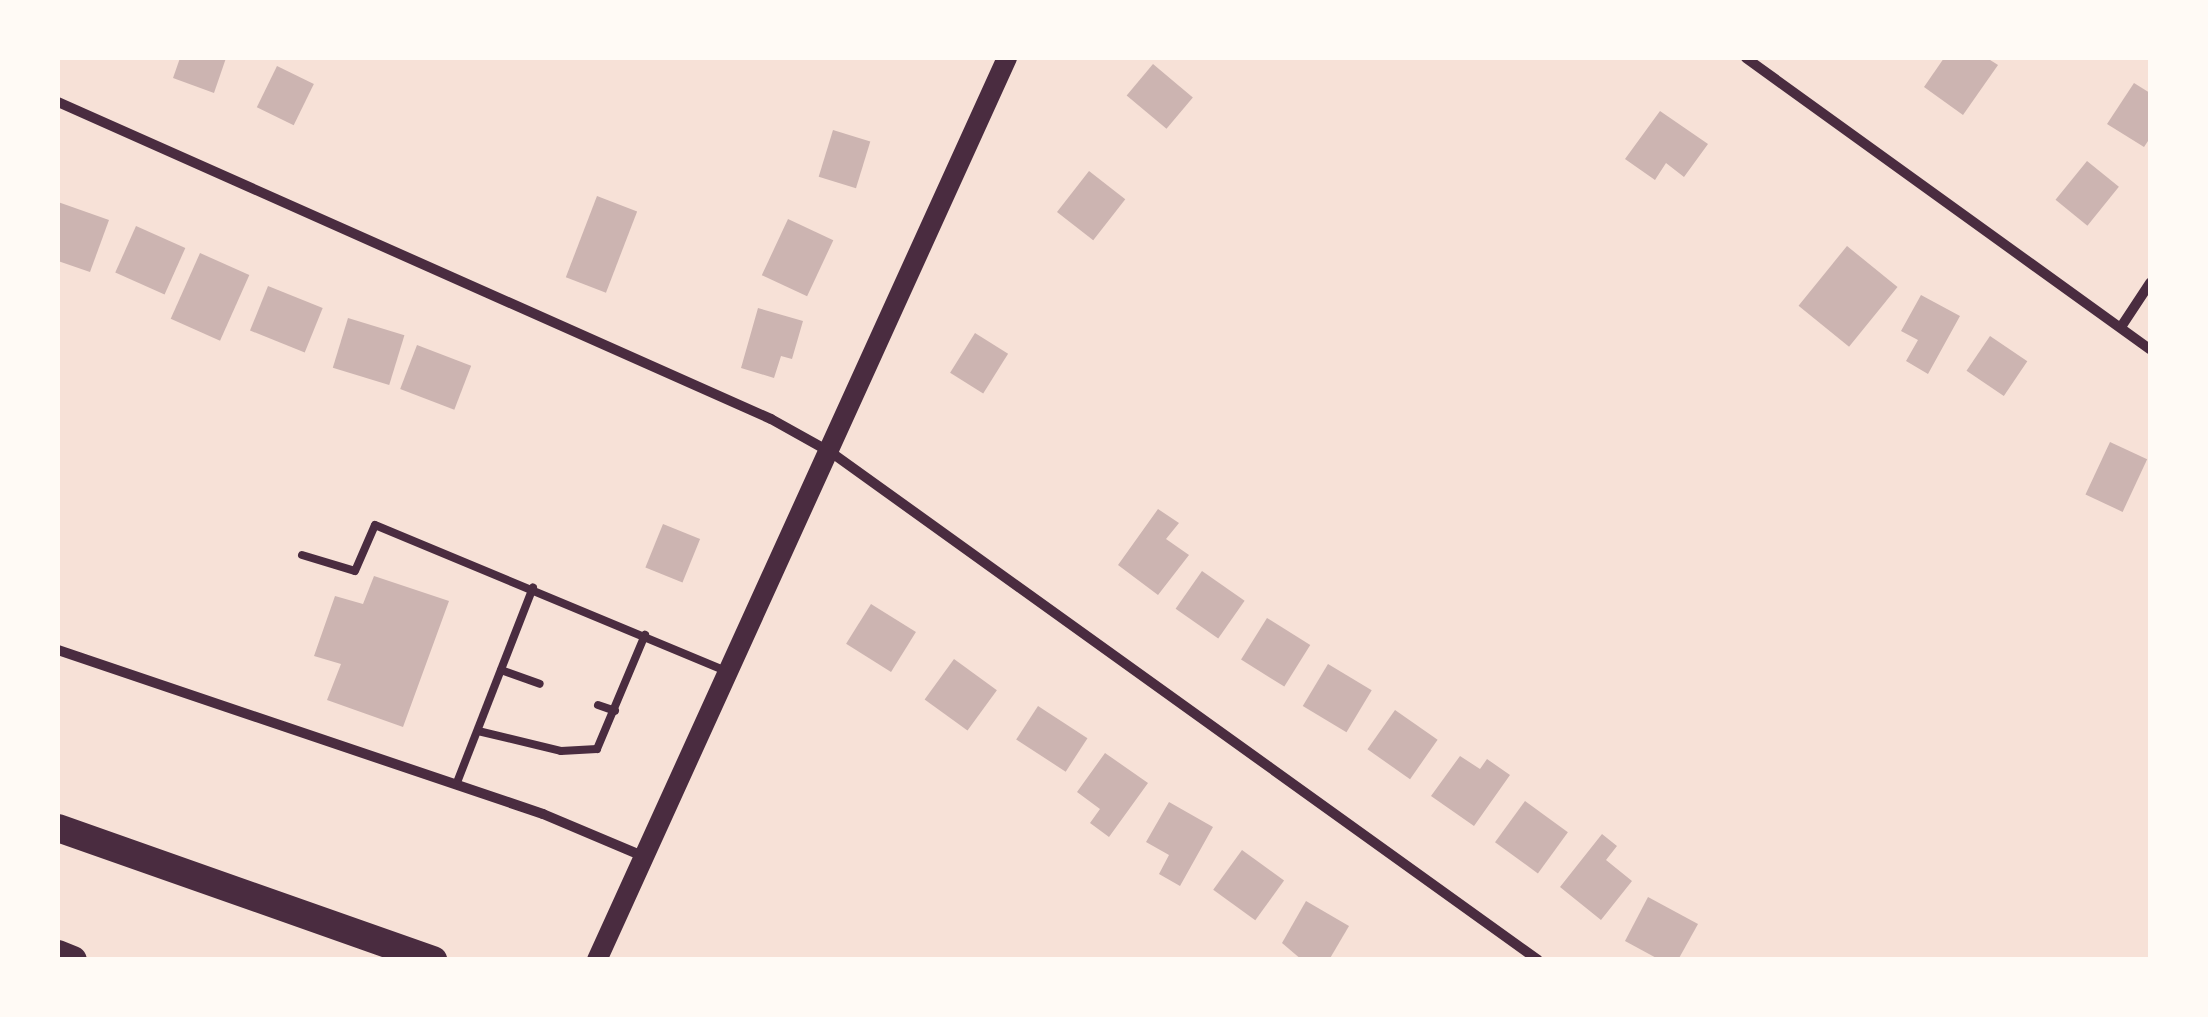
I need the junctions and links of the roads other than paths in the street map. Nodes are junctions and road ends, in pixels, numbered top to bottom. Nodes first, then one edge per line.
1 (1007, 58) edge
2 (1746, 58) edge
3 (58, 102) edge
4 (2150, 283) edge
5 (2120, 327) junction
6 (2150, 348) edge
7 (832, 453) junction
8 (302, 555) dead end
9 (533, 588) junction
10 (644, 635) junction
11 (58, 650) edge
12 (501, 670) junction
13 (732, 674) junction
14 (540, 684) dead end
15 (598, 705) dead end
16 (615, 711) junction
17 (478, 730) junction
18 (456, 786) junction
19 (58, 828) edge
20 (645, 857) junction
21 (58, 954) edge
22 (74, 960) edge
23 (432, 960) edge
24 (598, 960) edge
25 (1538, 960) edge

1 - 7 main road
2 - 5 street
3 - 7 street
4 - 5 street
5 - 6 street
7 - 13 main road
7 - 25 street
8 - 9 lane
9 - 10 lane
9 - 12 lane
10 - 13 lane
10 - 16 lane
11 - 18 street
12 - 14 lane
12 - 17 lane
13 - 20 main road
15 - 16 lane
16 - 17 lane
17 - 18 lane
18 - 20 street
19 - 23 highway
20 - 24 main road
21 - 22 highway

